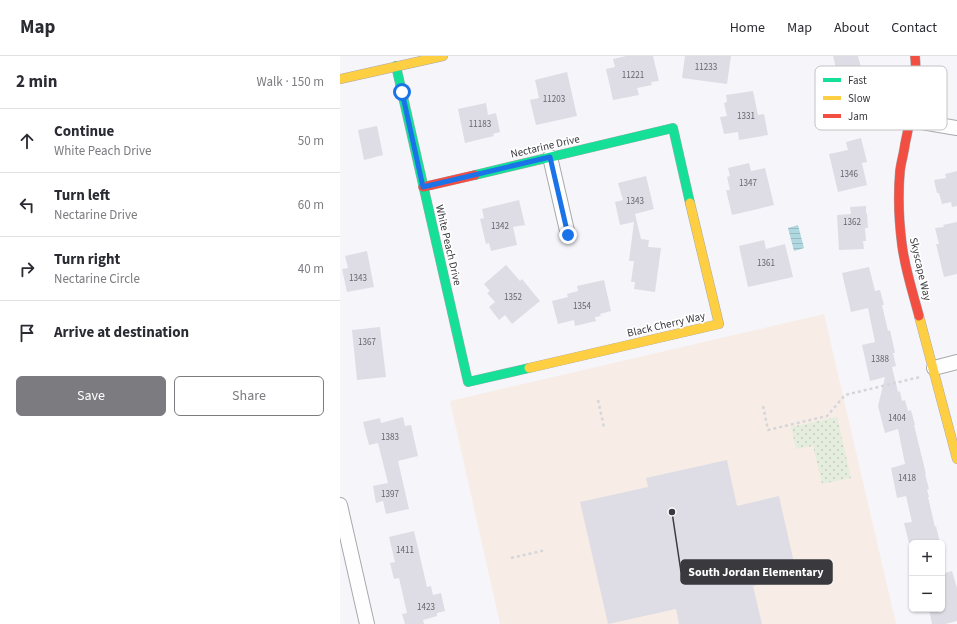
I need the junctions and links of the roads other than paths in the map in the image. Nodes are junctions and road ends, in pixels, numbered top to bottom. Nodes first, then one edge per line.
1 (444, 56) edge
2 (915, 56) edge
3 (396, 66) junction
4 (916, 66) edge
5 (340, 79) edge
6 (947, 126) edge
7 (673, 128) joint
8 (957, 128) edge
9 (908, 130) edge
10 (550, 157) junction
11 (423, 187) junction
12 (568, 235) dead end
13 (957, 362) edge
14 (934, 368) junction
15 (468, 382) joint
16 (957, 459) edge
17 (340, 506) edge
18 (367, 624) edge

1 - 3 street
2 - 4 street, Skyscape Way
3 - 5 street
3 - 11 street, White Peach Drive
6 - 8 street
7 - 10 street, Nectarine Drive
7 - 15 street, Black Cherry Way
9 - 14 street, Skyscape Way
10 - 11 street, Nectarine Drive
10 - 12 street
11 - 15 street, White Peach Drive
13 - 14 street
14 - 16 street, Skyscape Way
17 - 18 street

